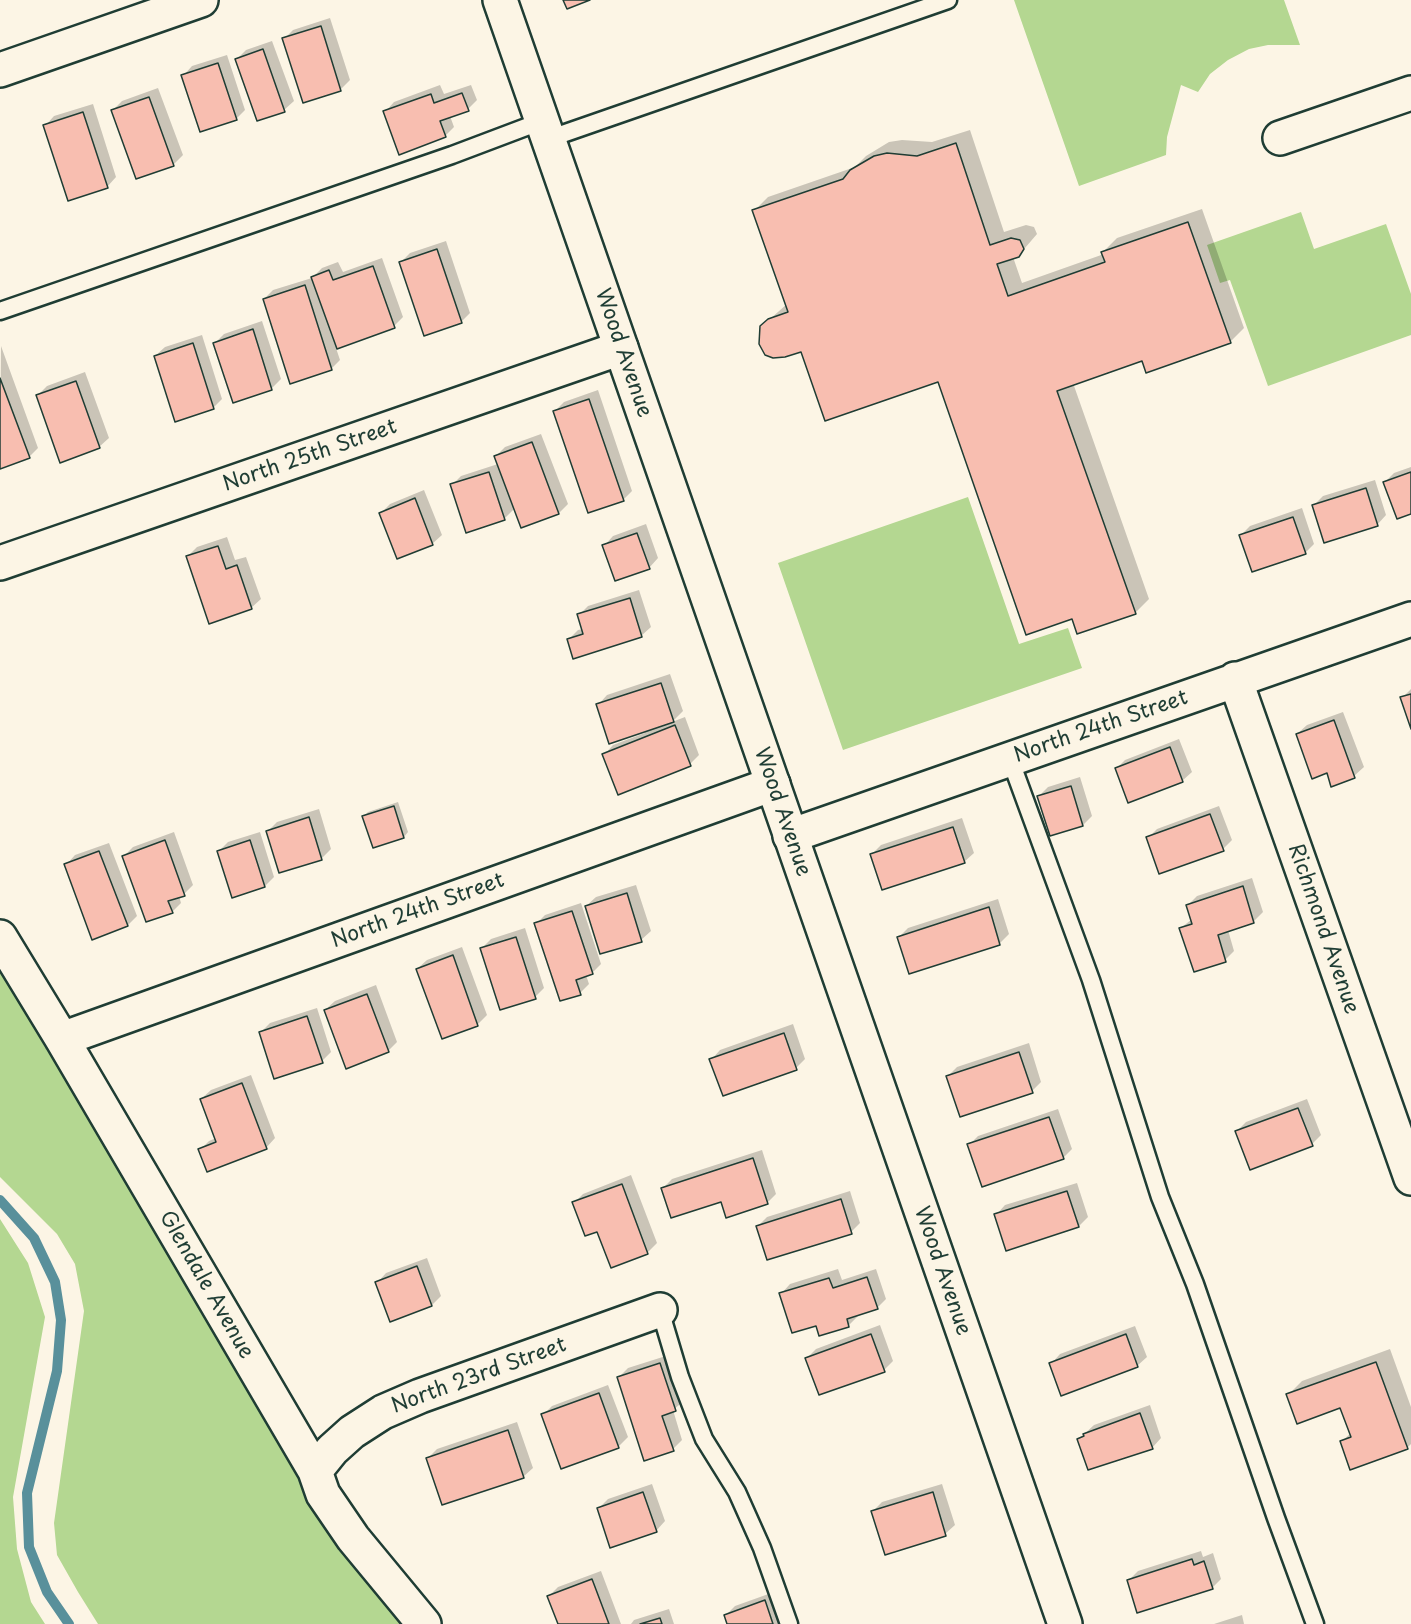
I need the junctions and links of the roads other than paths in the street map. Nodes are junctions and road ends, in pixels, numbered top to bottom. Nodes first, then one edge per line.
1 (201, 0) edge
2 (500, 0) edge
3 (948, 0) edge
4 (0, 70) edge
5 (1411, 93) edge
6 (545, 130) junction
7 (1280, 138) dead end
8 (0, 311) edge
9 (621, 348) junction
10 (0, 563) edge
11 (1411, 619) edge
12 (1236, 679) junction
13 (1010, 759) junction
14 (772, 784) junction
15 (790, 836) junction
16 (0, 937) edge
17 (62, 1039) junction
18 (1411, 1178) edge
19 (660, 1310) joint
20 (315, 1471) junction
21 (424, 1624) edge
22 (789, 1624) edge
23 (1065, 1624) edge
24 (1315, 1624) edge

1 - 4 street
2 - 6 street, Wood Avenue
3 - 6 lane
5 - 7 street
6 - 8 lane
6 - 9 street, Wood Avenue
9 - 10 street, North 25th Street
9 - 14 street, Wood Avenue
11 - 12 street, North 24th Street
12 - 13 street, North 24th Street
12 - 18 street, Richmond Avenue
13 - 15 street, North 24th Street
13 - 24 lane
14 - 15 street, Wood Avenue
14 - 17 street, North 24th Street
15 - 23 street, Wood Avenue
16 - 17 street, Glendale Avenue
17 - 20 street, Glendale Avenue
19 - 20 street, North 23rd Street
19 - 22 lane
20 - 21 street, Glendale Avenue

